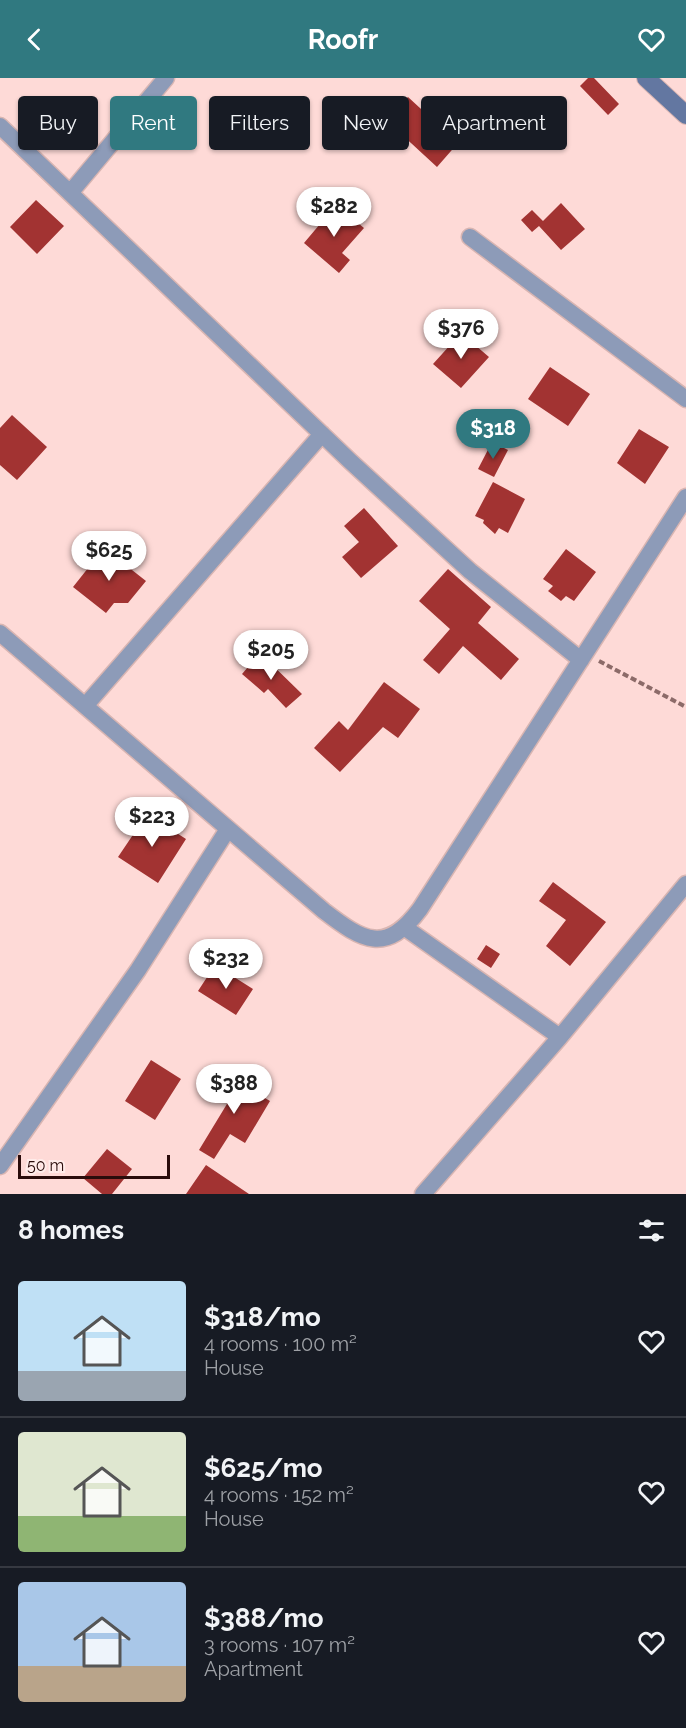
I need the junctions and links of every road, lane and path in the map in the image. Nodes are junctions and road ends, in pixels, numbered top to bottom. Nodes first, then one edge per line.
1 (166, 78) edge
2 (646, 78) edge
3 (686, 115) edge
4 (0, 126) edge
5 (70, 193) junction
6 (470, 237) dead end
7 (686, 399) edge
8 (322, 434) junction
9 (686, 497) edge
10 (0, 633) edge
11 (583, 656) junction
12 (85, 706) junction
13 (686, 707) edge
14 (228, 829) junction
15 (686, 884) edge
16 (404, 927) junction
17 (560, 1037) junction
18 (0, 1166) edge
19 (423, 1194) edge

1 - 5 street
2 - 3 street
4 - 5 street
5 - 8 street
6 - 7 street
8 - 11 street
8 - 12 street
9 - 11 street
10 - 12 street
11 - 13 path
11 - 16 street
12 - 14 street
14 - 16 street
14 - 18 street
15 - 17 street
16 - 17 street
17 - 19 street

